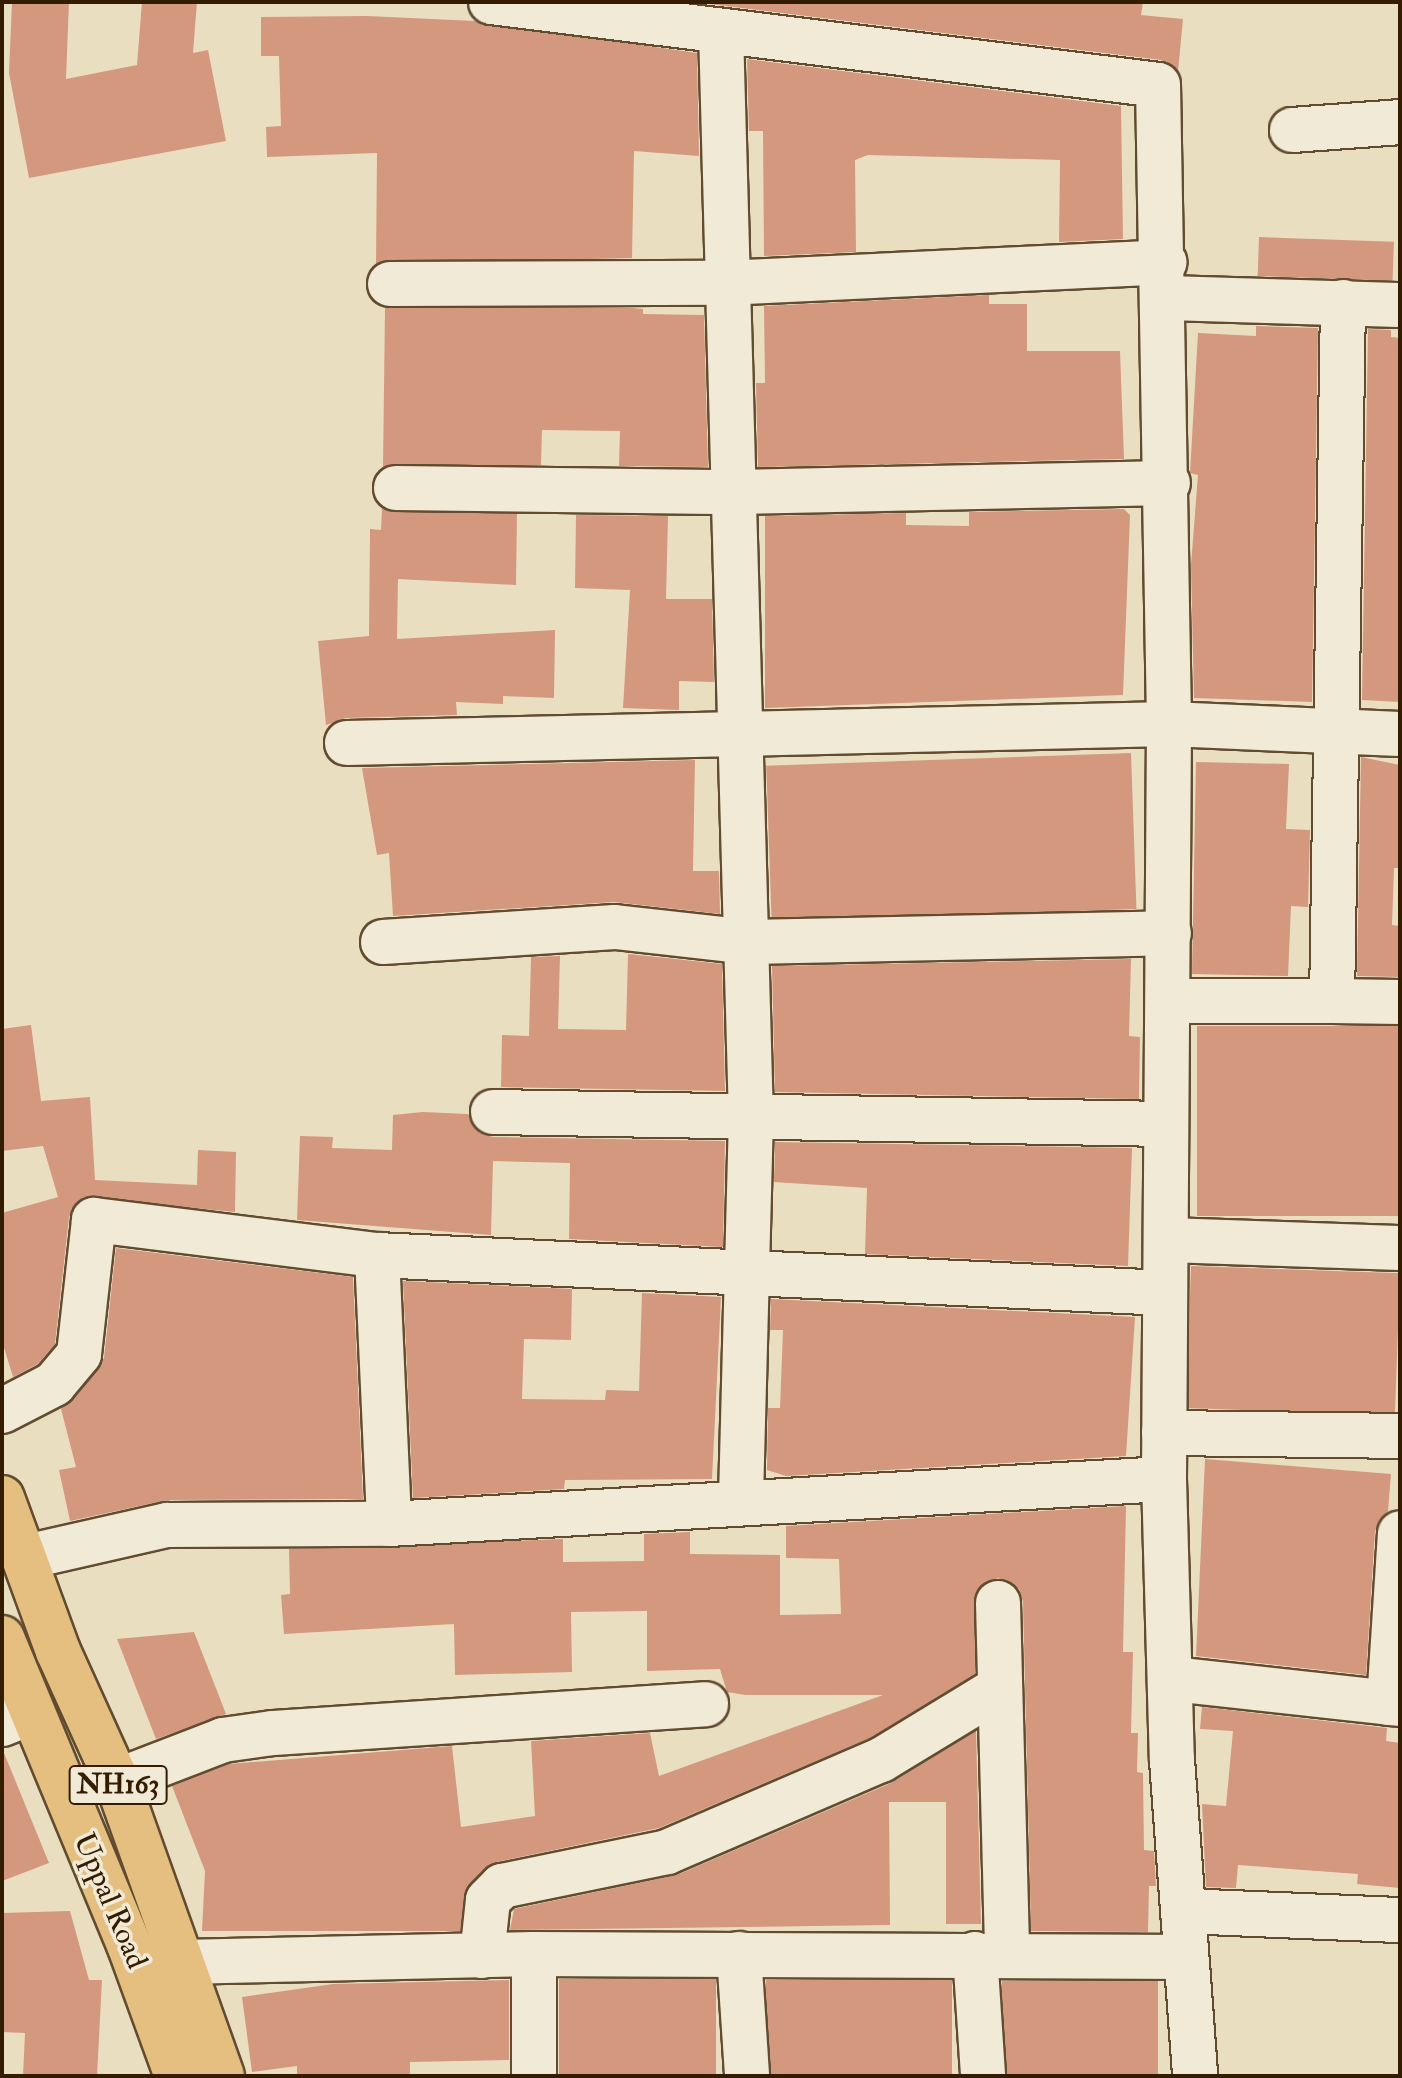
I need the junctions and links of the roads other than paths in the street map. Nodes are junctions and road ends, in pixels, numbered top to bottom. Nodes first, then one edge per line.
1 (491, 2) edge
2 (721, 31) junction
3 (1400, 122) edge
4 (1292, 130) dead end
5 (1164, 280) junction
6 (724, 283) junction
7 (390, 284) dead end
8 (1343, 302) junction
9 (1400, 305) edge
10 (1168, 483) junction
11 (396, 488) dead end
12 (736, 492) junction
13 (1169, 724) junction
14 (739, 734) junction
15 (1336, 734) junction
16 (1400, 734) edge
17 (347, 743) dead end
18 (1169, 933) junction
19 (383, 942) dead end
20 (748, 942) junction
21 (1168, 1001) junction
22 (1332, 1001) junction
23 (1400, 1002) edge
24 (493, 1112) dead end
25 (751, 1116) junction
26 (1166, 1124) junction
27 (1168, 1240) junction
28 (1400, 1248) edge
29 (377, 1255) junction
30 (745, 1271) junction
31 (1165, 1293) junction
32 (2, 1411) edge
33 (1164, 1433) junction
34 (1400, 1436) edge
35 (1164, 1479) junction
36 (2, 1498) edge
37 (741, 1499) junction
38 (389, 1524) junction
39 (1400, 1533) edge
40 (26, 1557) junction
41 (998, 1603) dead end
42 (2, 1638) edge
43 (1173, 1679) junction
44 (998, 1689) junction
45 (706, 1704) dead end
46 (1394, 1704) edge
47 (17, 1718) edge
48 (117, 1781) junction
49 (1183, 1911) junction
50 (1400, 1920) edge
51 (534, 1954) junction
52 (739, 1954) junction
53 (991, 1954) junction
54 (482, 1956) junction
55 (1185, 1957) junction
56 (181, 1962) junction
57 (139, 1969) junction
58 (177, 2076) edge
59 (222, 2076) edge
60 (534, 2076) edge
61 (747, 2076) edge
62 (983, 2076) edge
63 (1195, 2076) edge

1 - 2 street
2 - 5 street
2 - 6 street
3 - 4 street
5 - 6 street
5 - 8 street
5 - 10 street
6 - 7 street
6 - 12 street
8 - 9 street
8 - 15 street
10 - 12 street
10 - 13 street
11 - 12 street
12 - 14 street
13 - 14 street
13 - 15 street
13 - 18 street
14 - 17 street
14 - 20 street
15 - 16 street
15 - 22 street
18 - 20 street
18 - 21 street
19 - 20 street
20 - 25 street
21 - 22 street
21 - 26 street
22 - 23 street
24 - 25 street
25 - 26 street
25 - 30 street
26 - 27 street
27 - 28 street
27 - 31 street
29 - 30 street
29 - 32 street
29 - 38 street
30 - 31 street
30 - 37 street
31 - 33 street
33 - 34 street
33 - 35 street
35 - 37 street
35 - 43 street
36 - 40 highway, NH163
37 - 38 street
38 - 40 street
39 - 46 street
40 - 48 highway, NH163
41 - 44 street
42 - 47 highway, Uppal Road / NH163
43 - 46 street
43 - 49 street
44 - 53 street
44 - 54 street
45 - 48 street
47 - 57 highway, Uppal Road / NH163
48 - 56 highway, NH163
49 - 50 street
49 - 55 street
51 - 52 street
51 - 54 street
51 - 60 street
52 - 53 street
52 - 61 street
53 - 55 street
53 - 62 street
54 - 56 street
55 - 63 street
56 - 57 street
56 - 59 highway, NH163
57 - 58 highway, Uppal Road / NH163

